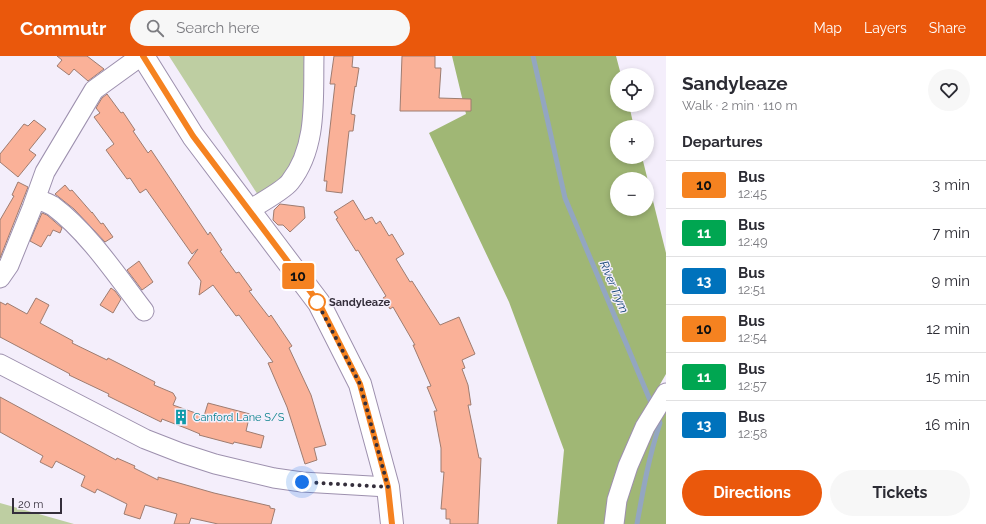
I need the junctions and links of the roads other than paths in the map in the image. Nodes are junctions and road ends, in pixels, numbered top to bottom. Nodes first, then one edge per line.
1 (142, 56) edge
2 (314, 56) edge
3 (36, 198) junction
4 (250, 210) junction
5 (0, 278) edge
6 (144, 311) dead end
7 (0, 364) edge
8 (664, 396) edge
9 (388, 487) junction
10 (392, 524) edge
11 (614, 524) edge

1 - 3 street
1 - 4 main road
2 - 4 street
3 - 5 street
3 - 6 street
4 - 9 main road
7 - 9 street
8 - 11 street
9 - 10 main road

